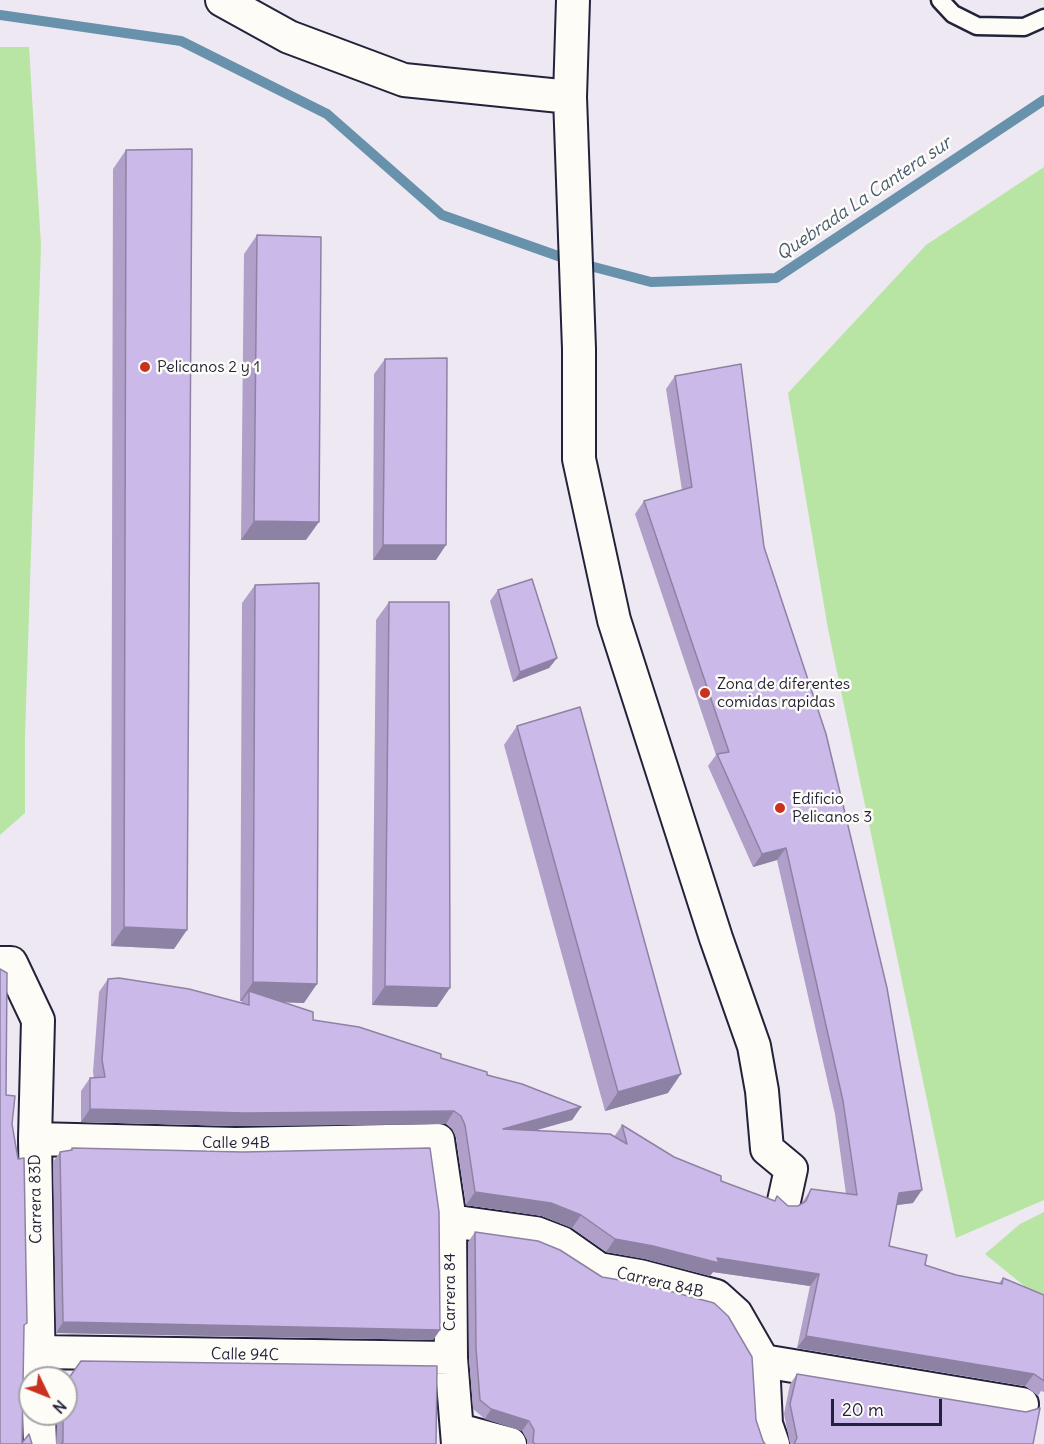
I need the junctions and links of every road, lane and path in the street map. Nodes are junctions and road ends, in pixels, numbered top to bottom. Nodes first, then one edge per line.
1 (573, 0) edge
2 (940, 0) edge
3 (225, 1) edge
4 (1044, 18) edge
5 (570, 97) junction
6 (0, 963) edge
7 (35, 1139) junction
8 (438, 1140) joint
9 (784, 1201) edge
10 (450, 1221) junction
11 (451, 1358) junction
12 (763, 1361) junction
13 (38, 1365) edge
14 (1022, 1404) dead end
15 (39, 1426) edge
16 (458, 1437) edge
17 (40, 1444) edge
18 (510, 1444) edge
19 (773, 1444) edge

1 - 5 street
2 - 4 lane
3 - 5 street
5 - 9 street
6 - 7 street, Carrera 83D
7 - 8 street, Calle 94B
7 - 13 street, Carrera 83D
8 - 10 street, Carrera 84
10 - 11 street, Carrera 84
10 - 12 street, Carrera 84B
11 - 13 street, Calle 94C
11 - 16 street, Carrera 84
12 - 14 street
12 - 19 street, Carrera 84B
15 - 17 street
16 - 18 street

